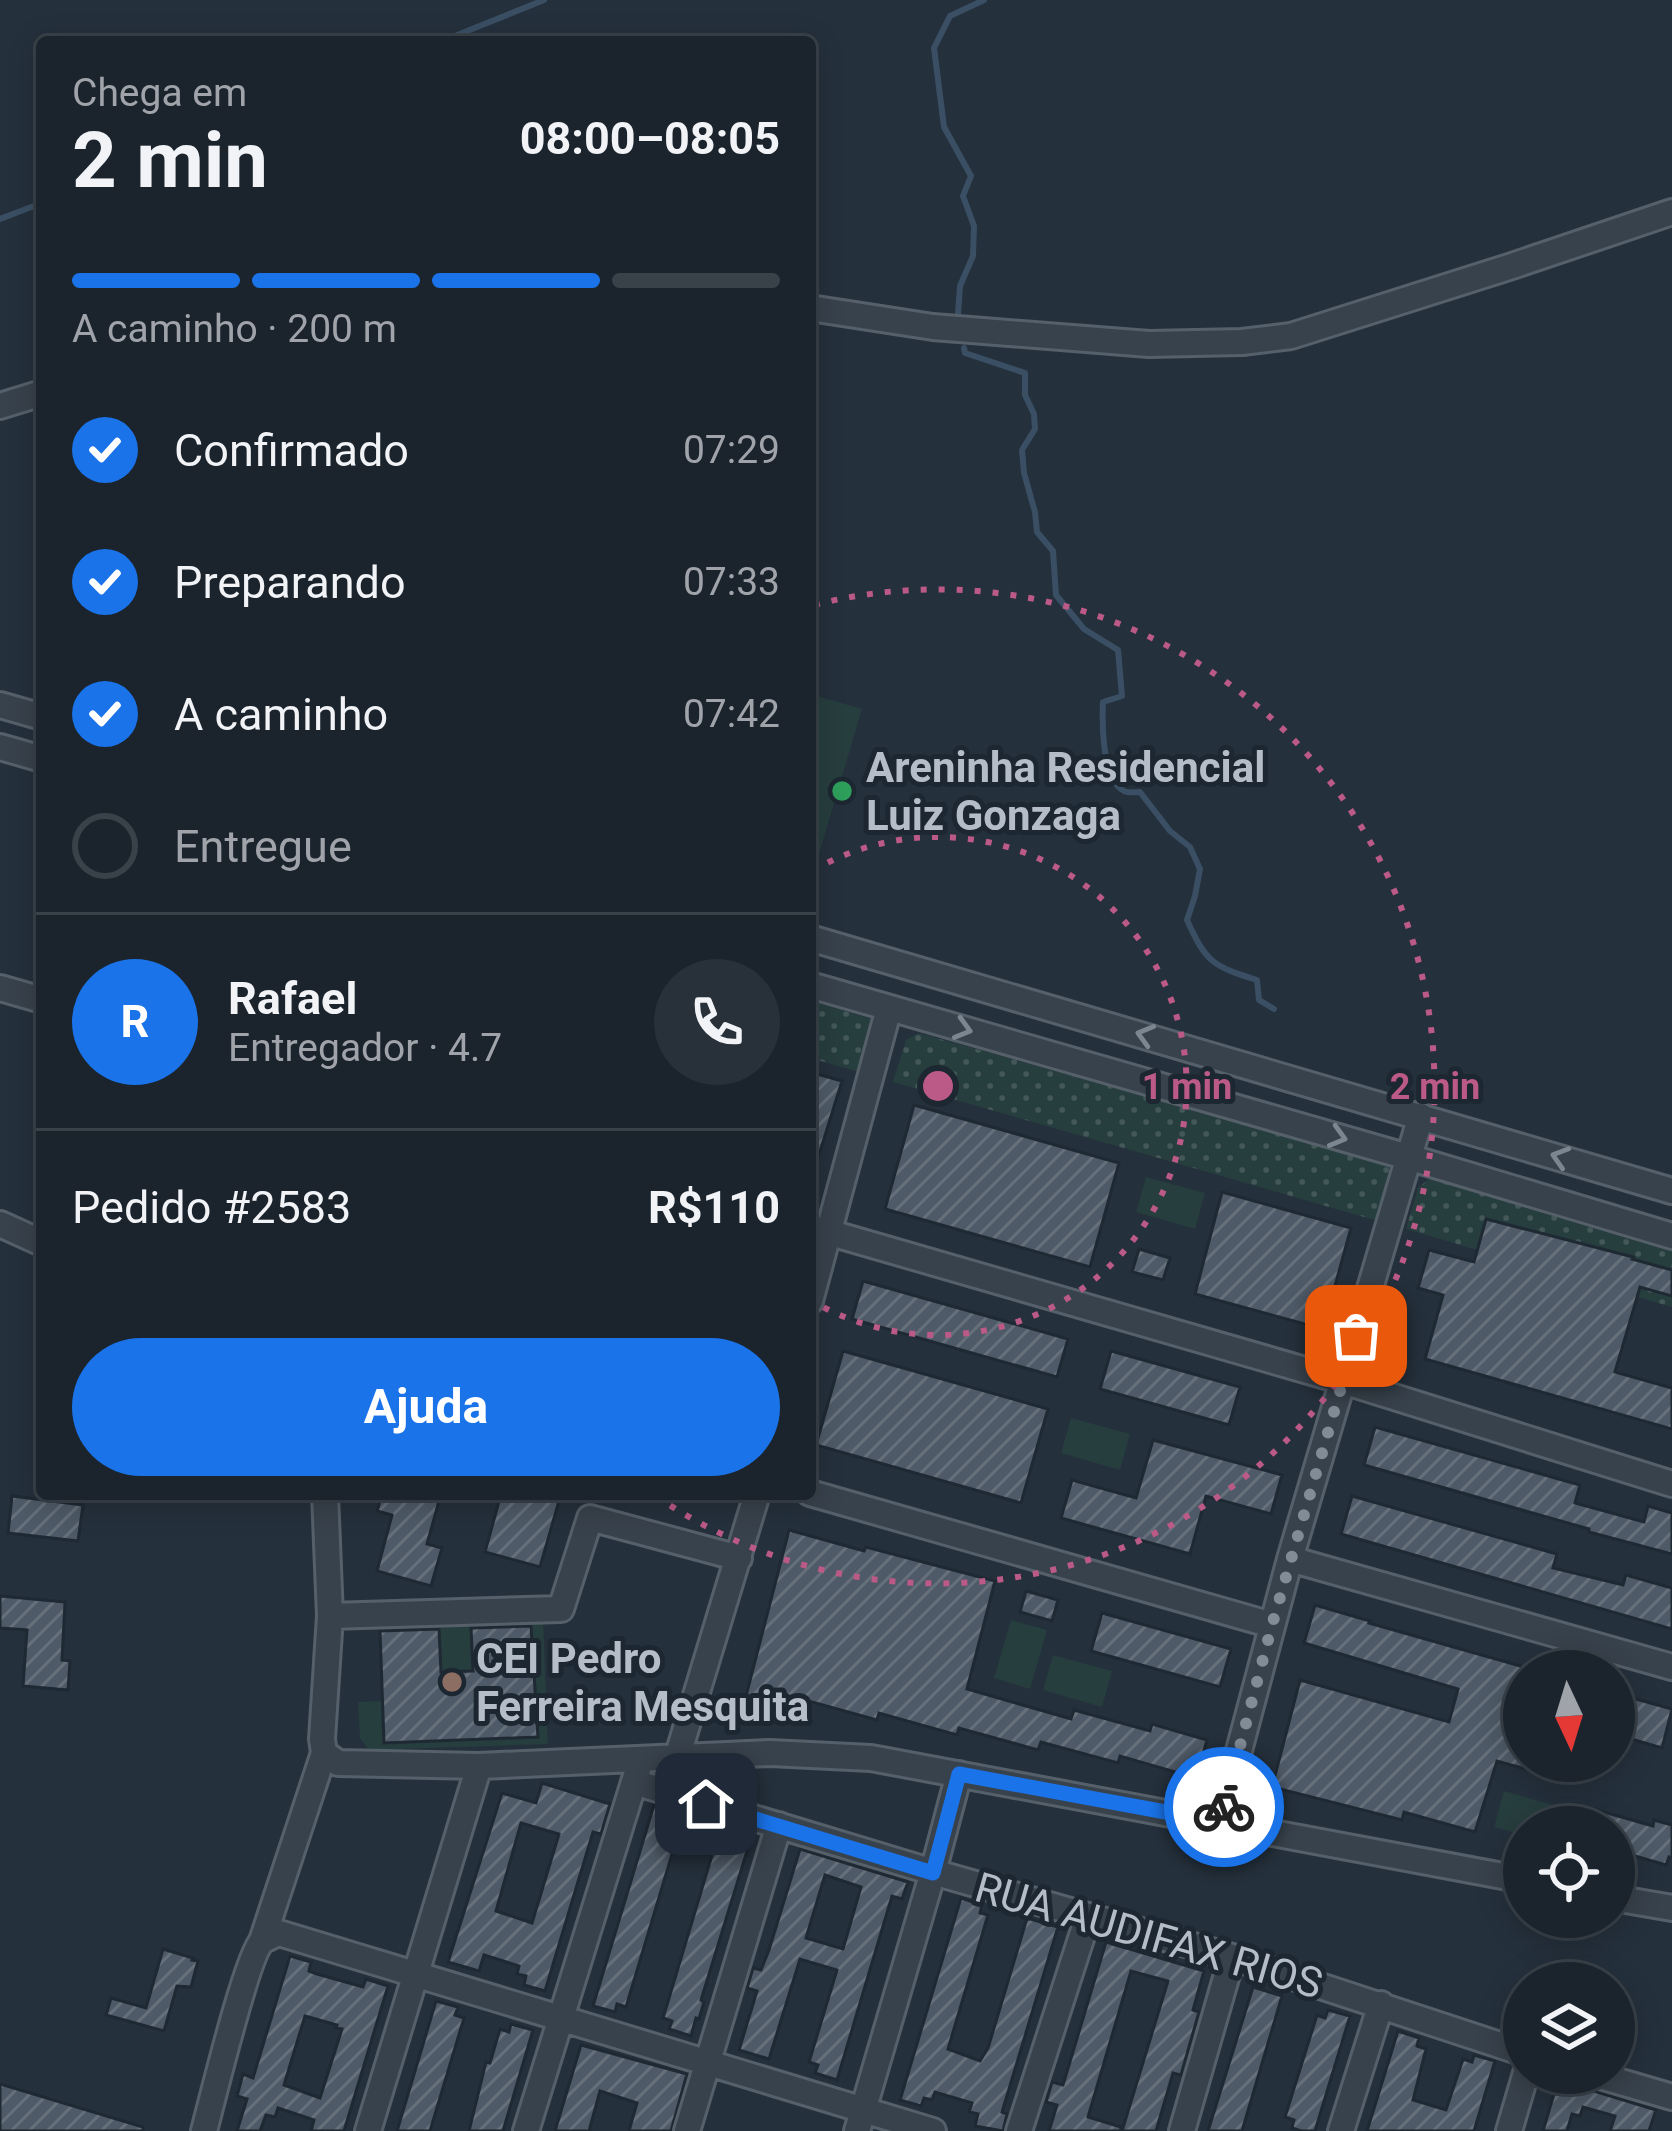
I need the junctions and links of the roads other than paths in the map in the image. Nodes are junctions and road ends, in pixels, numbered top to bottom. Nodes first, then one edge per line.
1 (1672, 212) edge
2 (816, 309) edge
3 (36, 395) edge
4 (0, 406) edge
5 (0, 705) edge
6 (36, 715) edge
7 (0, 747) edge
8 (36, 758) edge
9 (816, 940) edge
10 (0, 988) edge
11 (816, 988) edge
12 (36, 998) edge
13 (889, 1008) junction
14 (1420, 1116) junction
15 (1408, 1157) junction
16 (1672, 1191) edge
17 (0, 1224) edge
18 (819, 1230) edge
19 (1672, 1237) edge
20 (36, 1240) edge
21 (1342, 1381) junction
22 (1672, 1484) edge
23 (816, 1495) edge
24 (325, 1500) edge
25 (755, 1500) edge
26 (739, 1558) junction
27 (1290, 1559) junction
28 (329, 1616) junction
29 (1272, 1625) junction
30 (1672, 1667) edge
31 (324, 1754) junction
32 (676, 1758) junction
33 (479, 1766) junction
34 (638, 1771) junction
35 (959, 1774) junction
36 (1220, 1822) junction
37 (778, 1826) junction
38 (933, 1873) junction
39 (1503, 1876) edge
40 (1635, 1902) edge
41 (1672, 1908) edge
42 (1088, 1917) junction
43 (262, 1941) junction
44 (1232, 1957) junction
45 (417, 1973) junction
46 (1381, 2004) junction
47 (560, 2017) junction
48 (1503, 2047) edge
49 (707, 2062) junction
50 (1635, 2086) edge
51 (1520, 2094) edge
52 (1672, 2097) edge
53 (860, 2120) edge
54 (204, 2131) edge
55 (368, 2131) edge
56 (526, 2131) edge
57 (687, 2131) edge
58 (933, 2131) edge
59 (1019, 2131) edge
60 (1182, 2131) edge
61 (1341, 2131) edge
62 (1509, 2131) edge

1 - 2 street
3 - 4 street
5 - 6 street
7 - 8 street
14 -> 9 street
10 - 12 street
11 - 13 street
13 -> 15 street
13 - 18 street
14 - 15 street
16 -> 14 street
15 - 19 street
15 - 21 street
17 - 20 street
18 - 21 street
21 - 22 street
21 - 27 street
23 - 29 street
24 - 28 street
25 - 26 street
26 - 28 street
26 - 32 street
27 - 29 street
27 - 30 street
28 - 31 street
29 - 36 street
31 - 33 street
31 - 43 street
32 - 34 street
32 - 35 street
33 - 34 street
33 - 45 street
34 - 37 street, RUA AUDIFAX RIOS
34 - 47 street
35 - 36 street
35 - 38 street
36 - 39 street
37 - 38 street, RUA AUDIFAX RIOS
37 - 49 street
38 - 42 street, RUA AUDIFAX RIOS
38 - 53 street
40 - 41 street
42 - 44 street, RUA AUDIFAX RIOS
42 - 59 street
43 - 45 street
43 - 54 street
44 - 46 street, RUA AUDIFAX RIOS
44 - 60 street
45 - 47 street
45 - 55 street
46 - 48 street, RUA AUDIFAX RIOS
46 - 61 street
47 - 49 street
47 - 56 street
49 - 53 street
49 - 57 street
50 - 52 street
51 - 62 street
53 - 58 street

